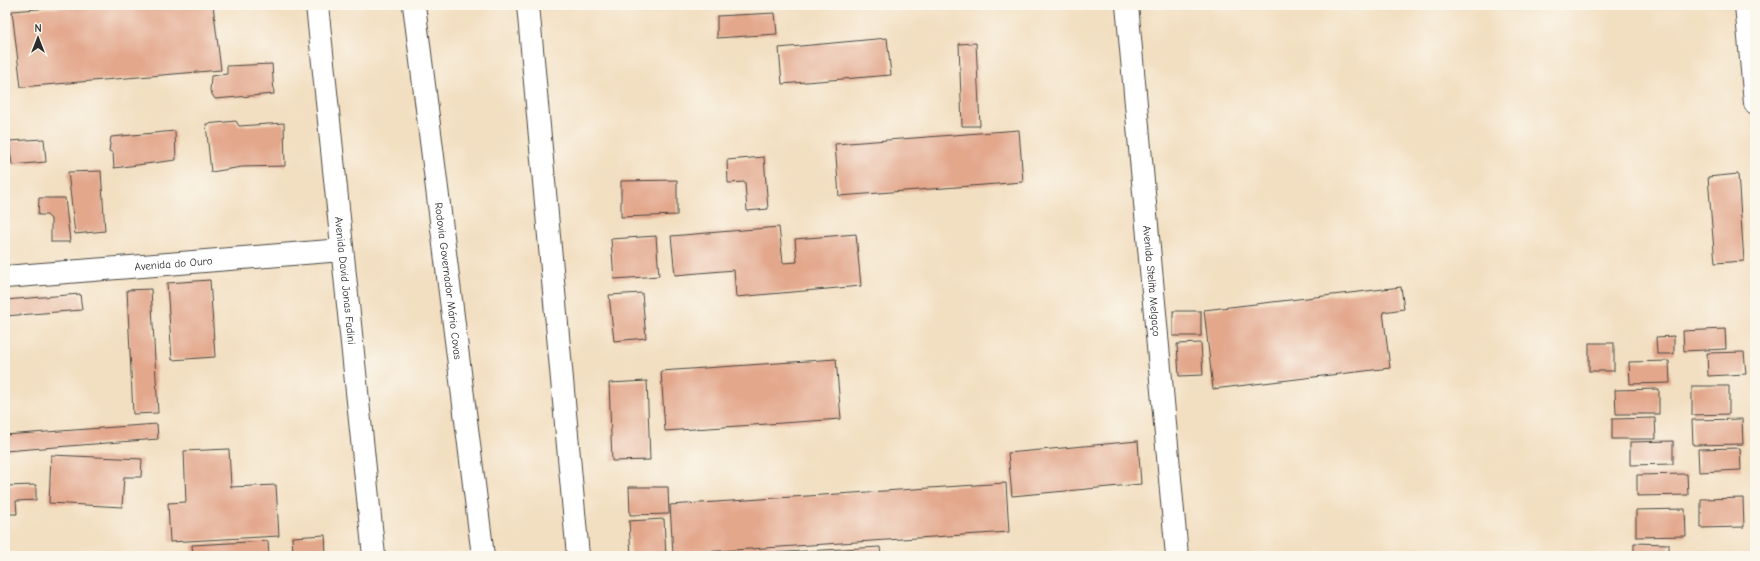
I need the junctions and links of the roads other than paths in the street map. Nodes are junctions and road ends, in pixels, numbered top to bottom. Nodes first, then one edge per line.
1 (317, 5) edge
2 (414, 5) edge
3 (528, 5) edge
4 (1127, 5) edge
5 (1746, 5) edge
6 (1755, 103) edge
7 (342, 250) junction
8 (5, 277) edge
9 (374, 556) edge
10 (483, 556) edge
11 (578, 556) edge
12 (1177, 556) edge

1 - 7 main road, Avenida David Jonas Fadini
2 - 10 main road, Rodovia Governador Mário Covas
3 - 11 main road
4 - 12 main road, Avenida Stelita Melgaço
5 - 6 main road
7 - 8 main road, Avenida do Ouro
7 - 9 main road, Avenida David Jonas Fadini

